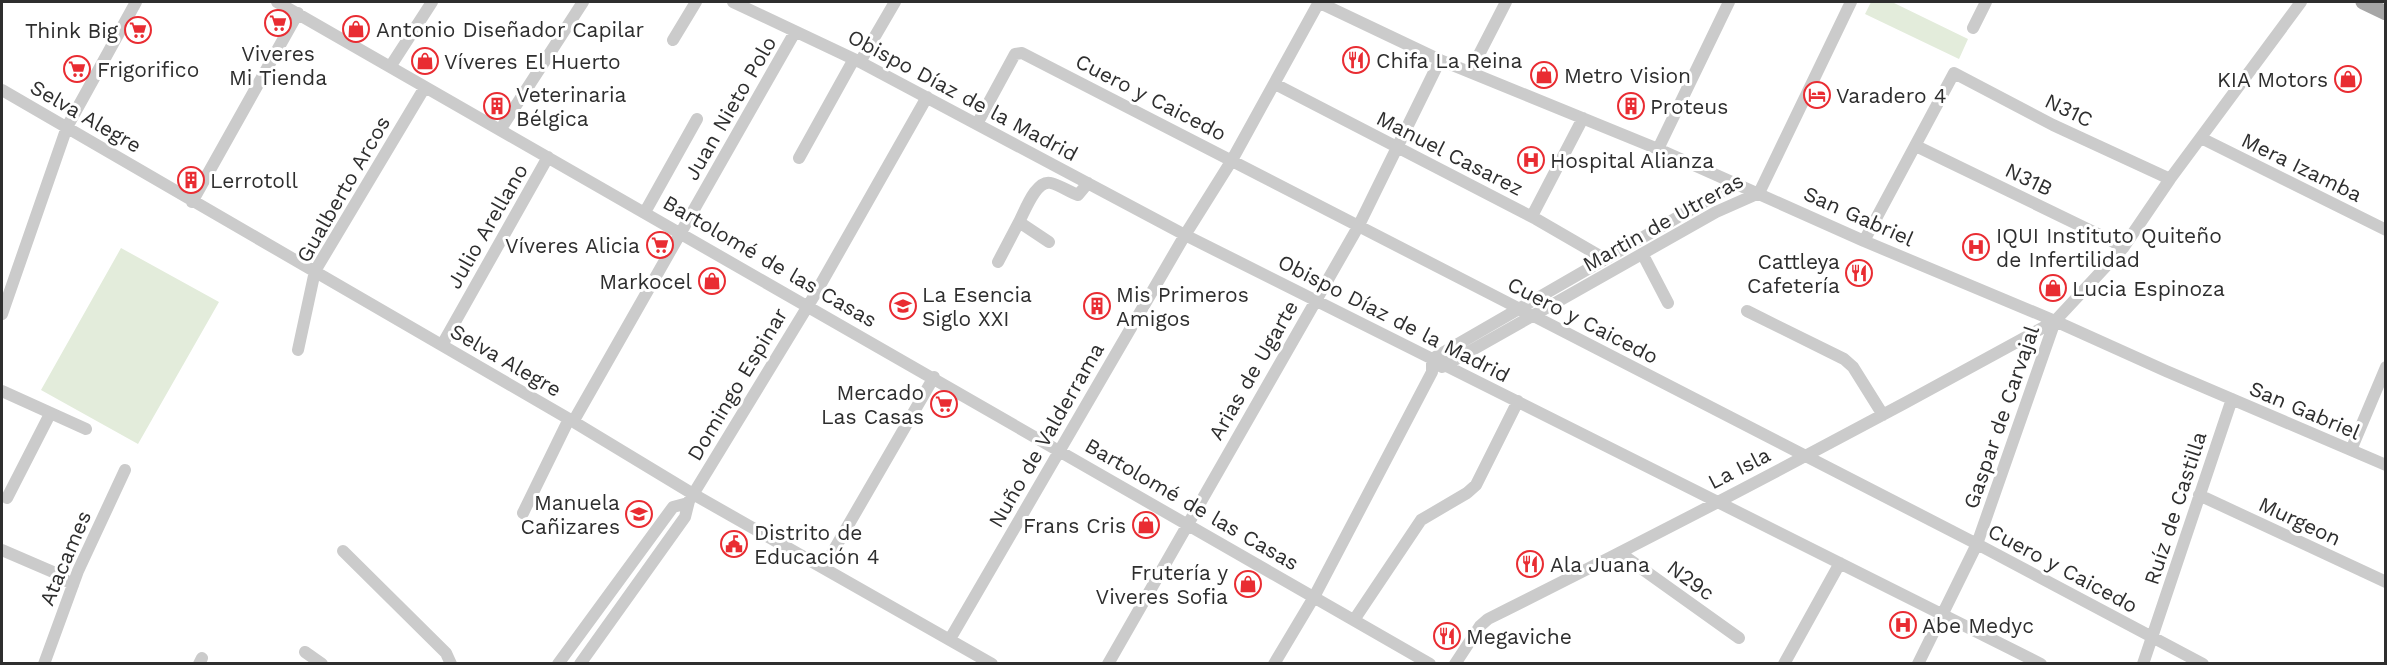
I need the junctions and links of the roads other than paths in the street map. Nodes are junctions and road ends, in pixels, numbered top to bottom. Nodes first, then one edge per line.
1 (136, 2) edge
2 (432, 2) edge
3 (583, 2) edge
4 (696, 2) edge
5 (733, 2) edge
6 (896, 2) edge
7 (1319, 2) edge
8 (1506, 2) edge
9 (1729, 2) edge
10 (1851, 2) edge
11 (1986, 2) edge
12 (2301, 2) edge
13 (2363, 2) edge
14 (289, 6) edge
15 (2385, 13) edge
16 (1973, 28) dead end
17 (795, 32) junction
18 (672, 40) dead end
19 (857, 60) junction
20 (1440, 60) junction
21 (390, 67) junction
22 (1470, 72) junction
23 (1275, 84) junction
24 (425, 87) junction
25 (2, 90) edge
26 (927, 97) junction
27 (1582, 118) junction
28 (697, 119) dead end
29 (977, 124) junction
30 (67, 127) junction
31 (500, 130) junction
32 (2201, 138) junction
33 (1916, 146) junction
34 (1397, 147) junction
35 (1658, 149) junction
36 (548, 157) junction
37 (799, 158) dead end
38 (1232, 160) junction
39 (2169, 179) junction
40 (1088, 183) junction
41 (1737, 183) junction
42 (1759, 193) junction
43 (192, 202) junction
44 (645, 212) junction
45 (1532, 216) junction
46 (1019, 222) junction
47 (1358, 227) junction
48 (2385, 230) edge
49 (681, 233) junction
50 (1185, 235) junction
51 (1864, 241) junction
52 (1049, 242) dead end
53 (2123, 248) junction
54 (1643, 255) junction
55 (1605, 259) junction
56 (998, 262) dead end
57 (315, 271) junction
58 (1316, 300) junction
59 (1668, 303) dead end
60 (808, 305) junction
61 (1519, 310) junction
62 (1747, 311) dead end
63 (2, 314) edge
64 (1535, 316) junction
65 (2055, 321) junction
66 (442, 345) junction
67 (298, 350) dead end
68 (1432, 364) junction
69 (1447, 366) junction
70 (2385, 367) edge
71 (934, 377) junction
72 (2, 391) edge
73 (2232, 399) junction
74 (1518, 401) junction
75 (50, 414) junction
76 (1883, 415) junction
77 (571, 421) junction
78 (86, 429) dead end
79 (1060, 450) junction
80 (2351, 450) junction
81 (1806, 456) junction
82 (2385, 465) edge
83 (125, 470) dead end
84 (2199, 495) junction
85 (7, 498) dead end
86 (691, 498) junction
87 (1717, 501) junction
88 (523, 513) dead end
89 (1188, 525) junction
90 (1977, 543) junction
91 (2, 550) edge
92 (343, 551) dead end
93 (1620, 553) junction
94 (1840, 563) junction
95 (824, 567) junction
96 (2385, 582) edge
97 (73, 585) junction
98 (1314, 597) junction
99 (1941, 614) junction
100 (1354, 620) junction
101 (1739, 638) dead end
102 (2152, 638) junction
103 (950, 639) junction
104 (305, 652) dead end
105 (44, 663) edge
106 (322, 663) edge
107 (451, 663) edge
108 (558, 663) edge
109 (580, 663) edge
110 (992, 663) edge
111 (1108, 663) edge
112 (1274, 663) edge
113 (1430, 663) edge
114 (1455, 663) edge
115 (1784, 663) edge
116 (1918, 663) edge
117 (2041, 663) edge
118 (2143, 663) edge
119 (2204, 663) edge

1 - 30 street
2 - 21 street
3 - 31 street
4 - 18 street
5 - 17 street, Obispo Díaz de la Madrid
6 - 19 street
7 - 20 street, San Gabriel
7 - 23 street, Nuño de Valderrama
8 - 22 street
9 - 35 street
10 - 42 street, Martin de Utreras
11 - 16 street
12 - 32 street, Gaspar de Carvajal
13 - 15 main road
14 - 21 street, Bartolomé de las Casas
14 - 43 street
17 - 19 street, Obispo Díaz de la Madrid
17 - 49 street, Juan Nieto Polo
19 - 26 street, Obispo Díaz de la Madrid
19 - 37 street
20 - 22 street, San Gabriel
20 - 34 street, Arias de Ugarte
21 - 24 street, Bartolomé de las Casas
22 - 27 street, San Gabriel
23 - 34 street, Manuel Casarez
23 - 38 street, Nuño de Valderrama
24 - 31 street, Bartolomé de las Casas
24 - 57 street, Gualberto Arcos
25 - 30 street, Selva Alegre
26 - 29 street, Obispo Díaz de la Madrid
26 - 60 street, Domingo Espinar
27 - 35 street, San Gabriel
27 - 45 street
28 - 44 street
29 - 38 street, Cuero y Caicedo
29 - 40 street, Obispo Díaz de la Madrid
30 - 43 street, Selva Alegre
30 - 63 street
31 - 36 street, Bartolomé de las Casas
32 - 39 street, Gaspar de Carvajal
32 - 48 street, Mera Izamba
33 - 39 street, N31C
33 - 51 street
33 - 53 street, N31B
34 - 45 street, Manuel Casarez
34 - 47 street, Arias de Ugarte
35 - 41 street, San Gabriel
36 - 44 street, Bartolomé de las Casas
36 - 66 street, Julio Arellano
38 - 47 street, Cuero y Caicedo
38 - 50 street, Nuño de Valderrama
39 - 53 street, Gaspar de Carvajal
40 - 46 street
40 - 50 street, Obispo Díaz de la Madrid
41 - 42 street, San Gabriel
41 - 55 street, Martin de Utreras
42 - 51 street, San Gabriel
42 - 54 street, Martin de Utreras
43 - 57 street, Selva Alegre
44 - 49 street, Bartolomé de las Casas
45 - 55 street, Manuel Casarez
46 - 52 street
46 - 56 street
47 - 58 street, Arias de Ugarte
47 - 61 street, Cuero y Caicedo
49 - 60 street, Bartolomé de las Casas
49 - 77 street, Juan Nieto Polo
50 - 58 street, Obispo Díaz de la Madrid
50 - 79 street, Nuño de Valderrama
51 - 65 street, San Gabriel
53 - 65 street, Gaspar de Carvajal
54 - 59 street
54 - 64 street, Martin de Utreras
55 - 61 street, Martin de Utreras
57 - 66 street, Selva Alegre
57 - 67 street, Gualberto Arcos
58 - 68 street, Obispo Díaz de la Madrid
58 - 89 street, Arias de Ugarte
60 - 71 street, Bartolomé de las Casas
60 - 86 street, Domingo Espinar
61 - 64 street, Cuero y Caicedo
61 - 68 street, Martin de Utreras
62 - 76 street
64 - 69 street, Martin de Utreras
64 - 81 street, Cuero y Caicedo
65 - 73 street, San Gabriel
65 - 76 street, La Isla
65 - 90 street, Gaspar de Carvajal
66 - 77 street, Selva Alegre
68 - 69 street, Martin de Utreras
68 - 98 street
69 - 74 street, Obispo Díaz de la Madrid
70 - 80 street
71 - 79 street, Bartolomé de las Casas
71 - 95 street
72 - 75 street
73 - 80 street, San Gabriel
73 - 84 street, Ruíz de Castilla
74 - 87 street, Obispo Díaz de la Madrid
74 - 100 street
75 - 78 street
75 - 85 street
76 - 81 street, La Isla
77 - 86 street, Selva Alegre
77 - 88 street, Juan Nieto Polo
79 - 89 street, Bartolomé de las Casas
79 - 103 street, Nuño de Valderrama
80 - 82 street, San Gabriel
81 - 87 street, La Isla
81 - 90 street, Cuero y Caicedo
83 - 97 street, Atacames
84 - 96 street, Murgeon
84 - 102 street, Ruíz de Castilla
86 - 95 street, Selva Alegre
86 - 108 street, Domingo Espinar
86 - 109 street, Domingo Espinar
87 - 93 street, La Isla
87 - 94 street, Obispo Díaz de la Madrid
89 - 98 street, Bartolomé de las Casas
89 - 111 street, Arias de Ugarte
90 - 99 street, Gaspar de Carvajal
90 - 102 street, Cuero y Caicedo
91 - 97 street
92 - 107 street
93 - 101 street, N29c
93 - 114 street, La Isla
94 - 99 street, Obispo Díaz de la Madrid
94 - 115 street
95 - 103 street, Selva Alegre
97 - 105 street, Atacames
98 - 100 street, Bartolomé de las Casas
98 - 112 street
99 - 116 street, Gaspar de Carvajal
99 - 117 street, Obispo Díaz de la Madrid
100 - 113 street, Bartolomé de las Casas
102 - 118 street, Ruíz de Castilla
102 - 119 street, Cuero y Caicedo
103 - 110 street, Selva Alegre
104 - 106 street

